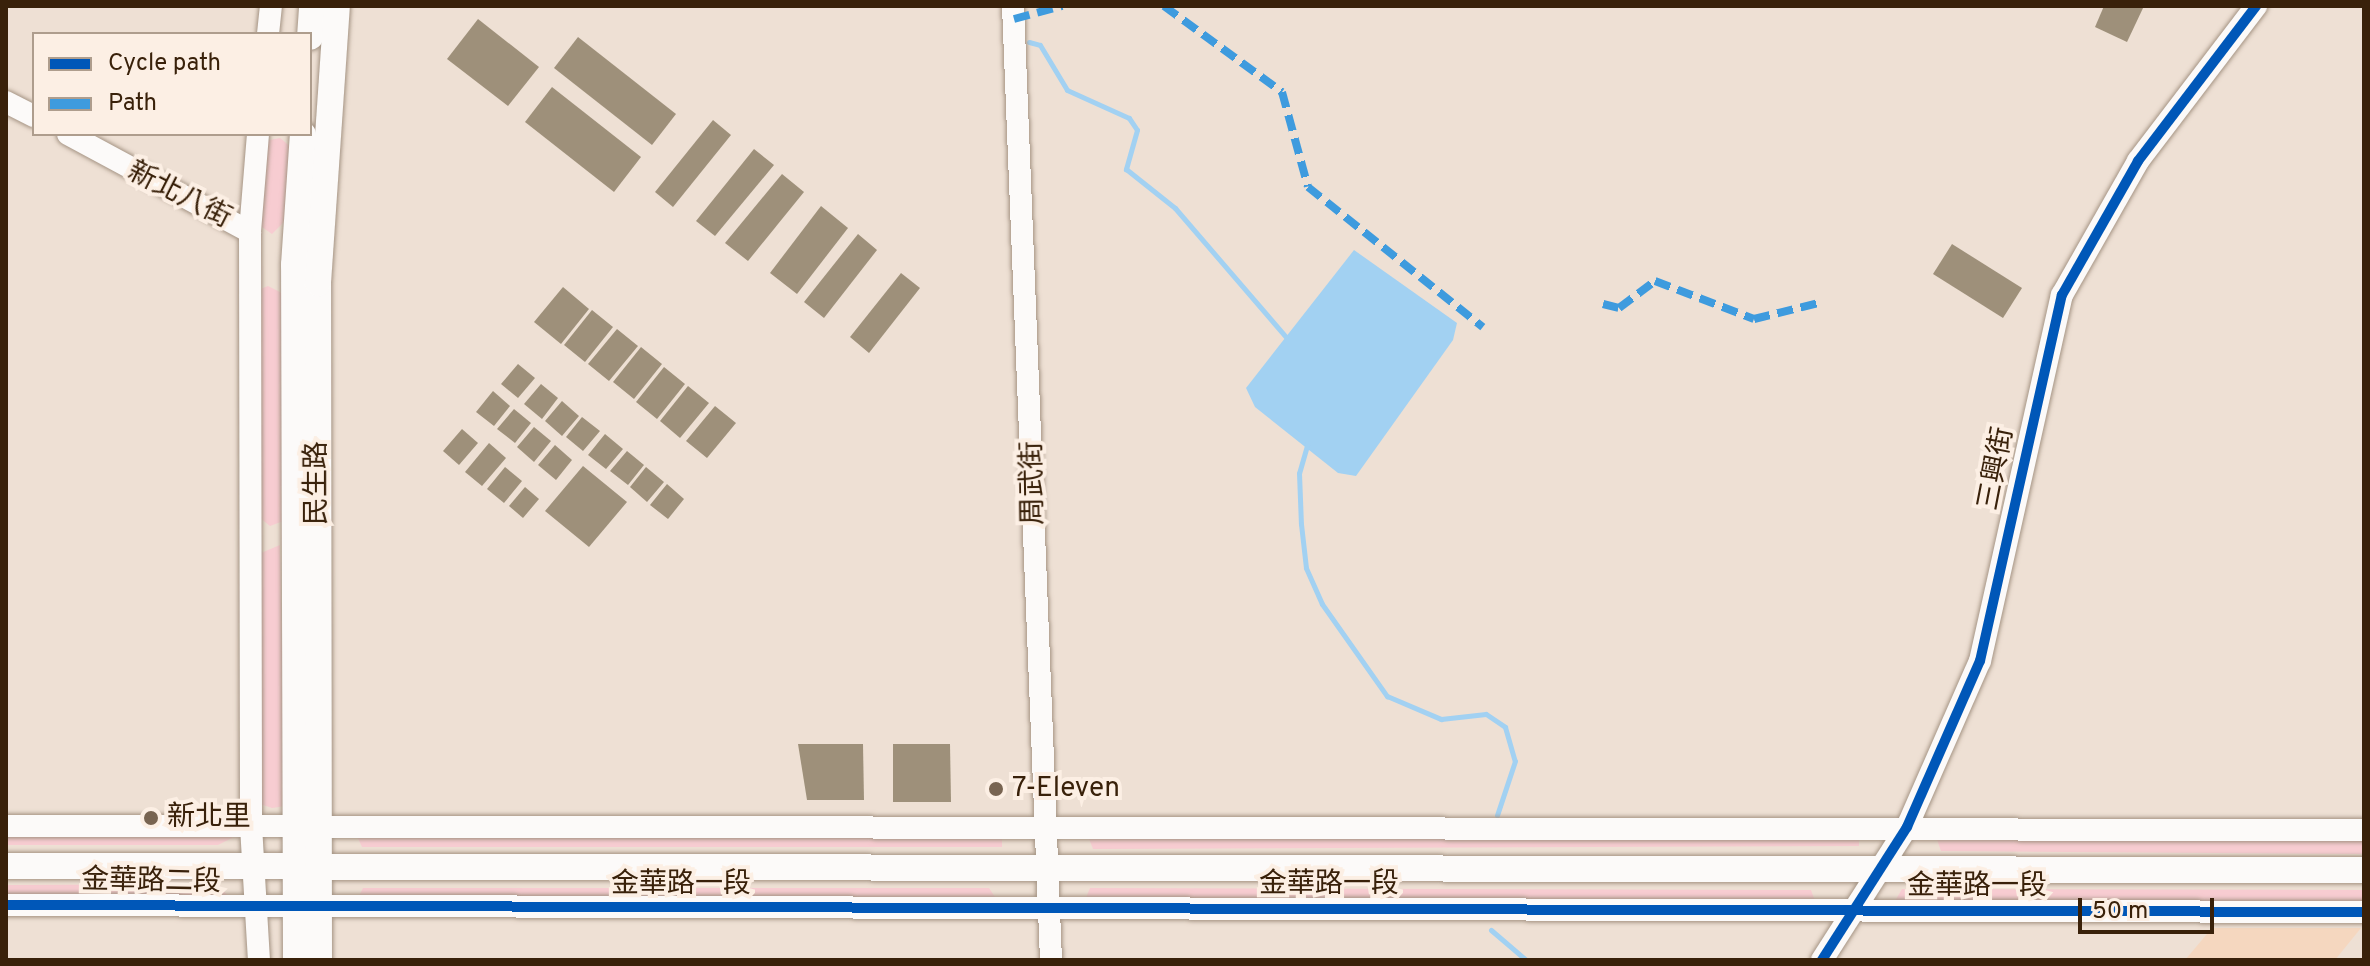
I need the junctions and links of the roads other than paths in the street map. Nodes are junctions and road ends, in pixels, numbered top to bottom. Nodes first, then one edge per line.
1 (271, 6) edge
2 (312, 6) edge
3 (337, 6) edge
4 (1013, 6) edge
5 (2256, 6) edge
6 (268, 32) edge
7 (310, 32) edge
8 (6, 102) edge
9 (32, 115) edge
10 (72, 136) edge
11 (258, 136) edge
12 (303, 136) edge
13 (250, 232) junction
14 (6, 826) edge
15 (251, 826) junction
16 (306, 826) junction
17 (1907, 827) junction
18 (1040, 828) junction
19 (2364, 830) edge
20 (307, 864) junction
21 (6, 866) edge
22 (252, 866) junction
23 (1878, 870) junction
24 (2364, 870) edge
25 (1045, 871) junction
26 (6, 905) edge
27 (307, 906) junction
28 (254, 907) junction
29 (1046, 911) junction
30 (1853, 912) junction
31 (2364, 912) edge
32 (259, 960) edge
33 (296, 960) edge
34 (319, 960) edge
35 (1051, 960) edge
36 (1822, 960) edge

1 - 6 street
2 - 7 street
3 - 16 street, 民生路
4 - 18 street, 周武街
5 - 17 street, 三興街
8 - 9 street
10 - 13 street, 新北八街
11 - 13 street
12 - 16 street, 民生路
13 - 15 street
14 - 15 street, 金華路二段
15 - 16 street, 金華路二段
15 - 22 street
16 - 18 street, 金華路一段
16 - 20 street, 民生路
17 - 18 street, 金華路一段
17 - 19 street, 金華路一段
17 - 23 street, 三興街
18 - 25 street, 周武街
20 - 22 street, 金華路二段
20 - 25 street, 金華路一段
20 - 27 street, 民生路
21 - 22 street, 金華路二段
22 - 28 street
23 - 24 street, 金華路一段
23 - 25 street, 金華路一段
23 - 30 street, 三興街
25 - 29 street, 周武街
26 - 28 street, 金華路二段
27 - 28 street, 金華路二段
27 - 29 street, 金華路一段
27 - 33 street, 民生路
27 - 34 street, 民生路
28 - 32 street
29 - 30 street, 金華路一段
29 - 35 street, 周武街
30 - 31 street, 金華路一段
30 - 36 street, 三興街

